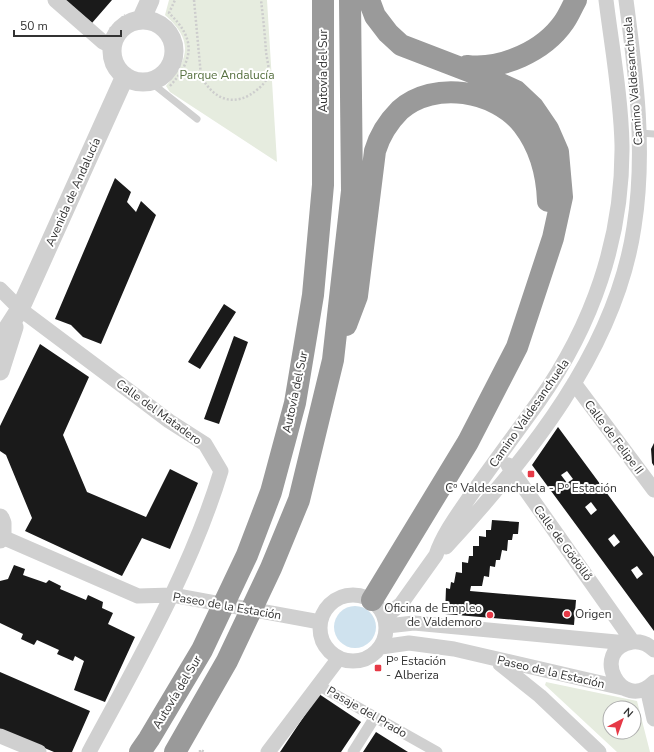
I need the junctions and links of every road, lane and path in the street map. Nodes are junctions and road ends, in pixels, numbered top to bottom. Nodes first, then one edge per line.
1 (55, 0) edge
2 (150, 0) edge
3 (175, 0) edge
4 (194, 0) edge
5 (261, 0) edge
6 (323, 0) edge
7 (350, 0) edge
8 (369, 0) edge
9 (576, 0) edge
10 (606, 0) edge
11 (626, 0) edge
12 (135, 16) junction
13 (106, 43) junction
14 (454, 64) junction
15 (125, 76) junction
16 (153, 86) junction
17 (197, 119) dead end
18 (647, 133) edge
19 (539, 280) junction
20 (0, 289) edge
21 (20, 309) junction
22 (0, 340) edge
23 (336, 349) junction
24 (0, 371) edge
25 (574, 384) junction
26 (511, 440) junction
27 (512, 472) junction
28 (654, 490) edge
29 (0, 518) edge
30 (1, 538) edge
31 (436, 555) junction
32 (172, 596) junction
33 (381, 614) junction
34 (320, 622) junction
35 (630, 642) junction
36 (381, 647) junction
37 (654, 650) edge
38 (339, 658) junction
39 (493, 659) junction
40 (318, 685) junction
41 (651, 686) edge
42 (627, 689) junction
43 (376, 717) junction
44 (654, 719) edge
45 (0, 736) edge
46 (144, 746) edge
47 (39, 752) edge
48 (89, 752) edge
49 (175, 752) edge
50 (200, 752) edge
51 (205, 752) edge
52 (268, 752) edge
53 (353, 752) edge
54 (437, 752) edge
55 (599, 752) edge

1 - 13 street
2 - 12 street
3 - 16 path
4 - 5 path
6 - 46 highway, Autovía del Sur
7 - 23 highway
8 - 14 highway
9 - 14 highway
10 - 26 street, Camino Valdesanchuela
11 - 18 street, Camino Valdesanchuela
12 - 13 street
12 - 13 path
12 - 16 street
13 - 15 street
14 - 19 highway
15 - 16 street
15 - 21 street, Avenida de Andalucía
16 - 17 lane
18 - 25 street, Camino Valdesanchuela
19 - 23 highway
19 - 33 highway
20 - 21 street
21 - 22 street, Avenida de Andalucía
21 - 24 street, Avenida de Andalucía
21 - 32 street, Calle del Matadero
23 - 49 highway
25 - 27 street, Camino Valdesanchuela
25 - 28 street, Calle de Felipe II
26 - 27 street, Calle de Gödöllő
26 - 31 street, Camino Valdesanchuela
27 - 31 street, Camino Valdesanchuela
27 - 35 street, Calle de Gödöllő
29 - 30 street
30 - 32 street, Paseo de la Estación
31 - 33 street, Camino Valdesanchuela
32 - 34 street, Paseo de la Estación
32 - 48 street
33 - 34 street
33 - 35 street
33 - 36 street
34 - 38 street
35 - 37 street
35 - 42 street
36 - 38 street
36 - 39 street, Paseo de la Estación
38 - 40 street
39 - 42 street, Paseo de la Estación
39 - 55 street
40 - 43 street, Pasaje del Prado
40 - 52 street
41 - 42 street, Paseo de la Estación
41 - 44 street
43 - 53 street
43 - 54 street, Pasaje del Prado
45 - 47 street
50 - 51 path

